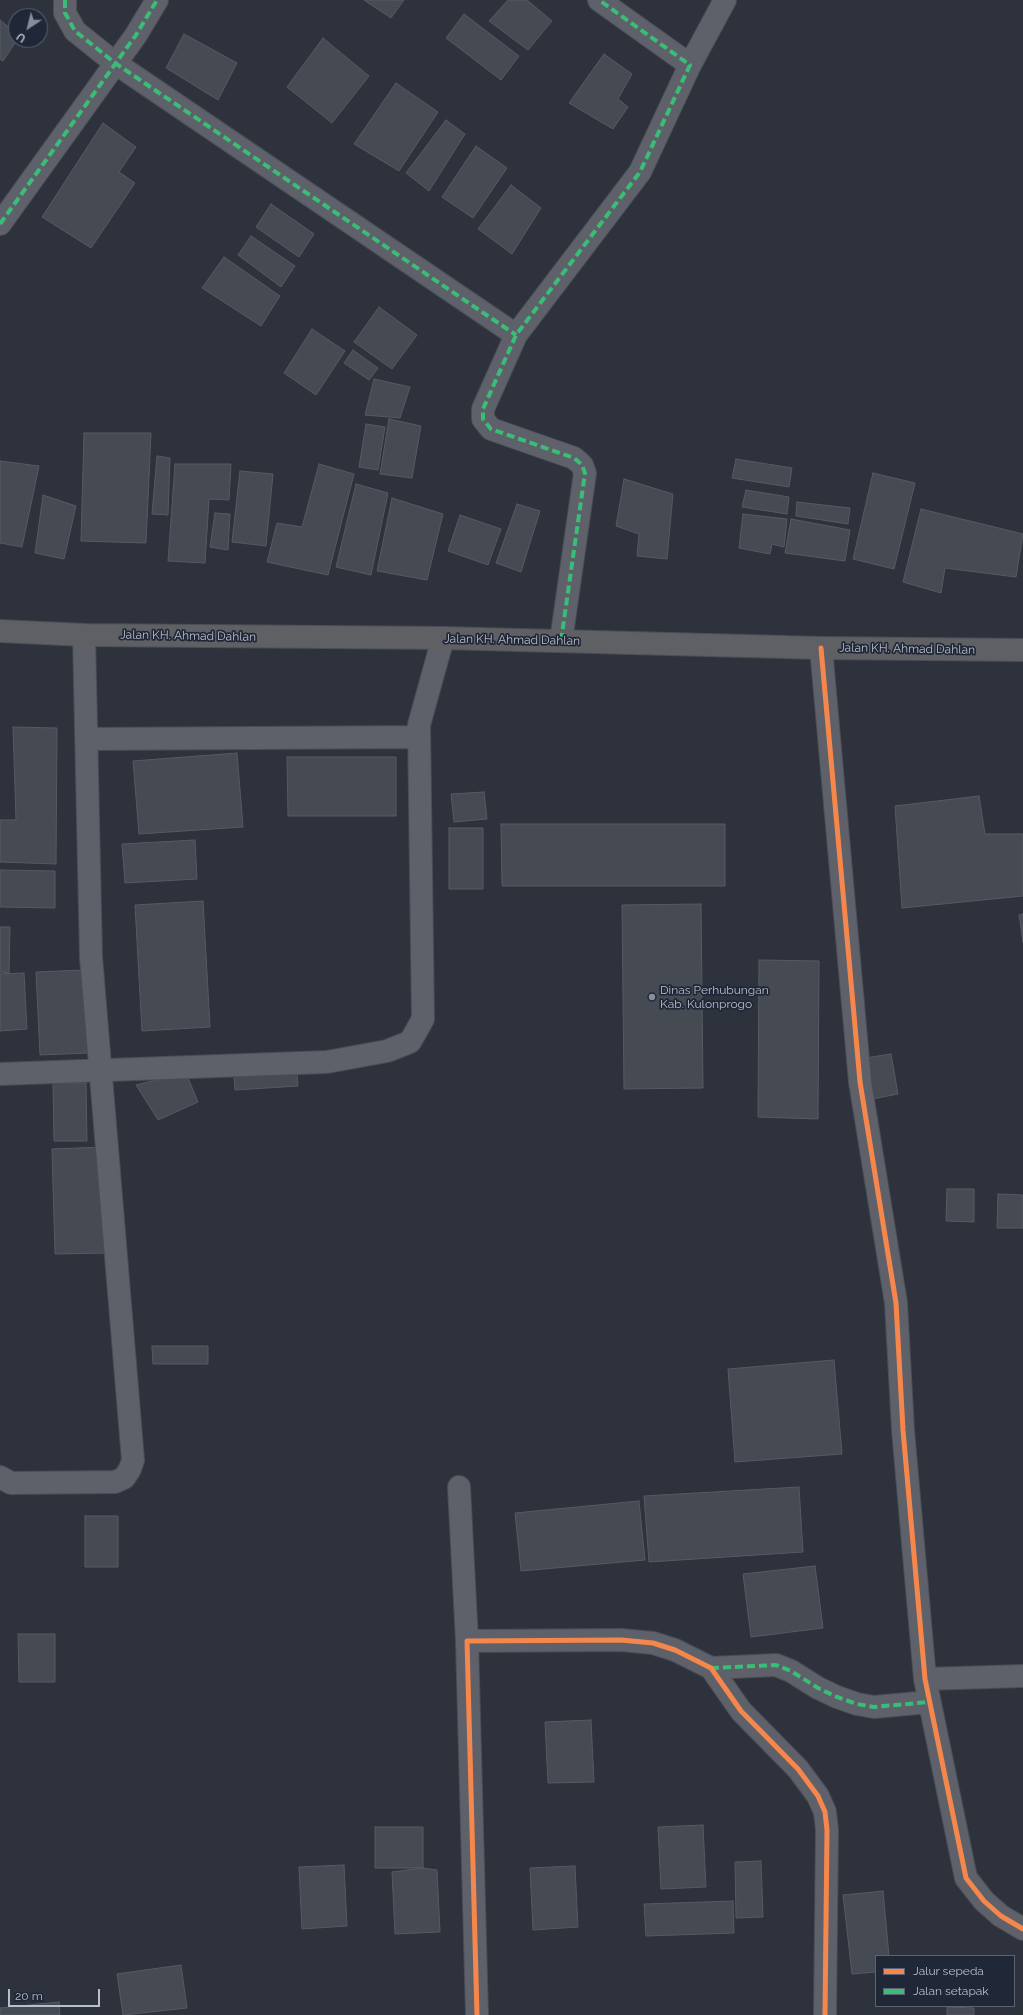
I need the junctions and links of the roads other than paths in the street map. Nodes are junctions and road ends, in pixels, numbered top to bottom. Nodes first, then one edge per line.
1 (65, 0) edge
2 (157, 0) edge
3 (599, 0) edge
4 (725, 0) edge
5 (115, 63) junction
6 (690, 65) junction
7 (0, 224) edge
8 (516, 335) junction
9 (0, 631) edge
10 (84, 635) junction
11 (443, 638) junction
12 (561, 641) junction
13 (821, 648) junction
14 (1023, 650) edge
15 (419, 737) junction
16 (87, 739) junction
17 (102, 1071) junction
18 (0, 1074) edge
19 (0, 1477) edge
20 (459, 1487) dead end
21 (467, 1641) junction
22 (715, 1668) junction
23 (1023, 1676) edge
24 (925, 1678) junction
25 (929, 1702) junction
26 (1023, 1929) edge
27 (477, 2015) edge
28 (825, 2015) edge

1 - 5 street
2 - 5 street
3 - 6 street
4 - 6 street
5 - 7 street
5 - 8 street
6 - 8 street
8 - 12 street
9 - 10 highway, Jalan KH. Ahmad Dahlan
10 - 11 highway, Jalan KH. Ahmad Dahlan
10 - 16 street
11 - 12 highway, Jalan KH. Ahmad Dahlan
11 - 15 street
12 - 13 highway, Jalan KH. Ahmad Dahlan
13 - 14 highway, Jalan KH. Ahmad Dahlan
13 - 24 street
15 - 16 street
15 - 17 street
16 - 17 street
17 - 18 street
17 - 19 street
20 - 21 street
21 - 22 street
21 - 27 street
22 - 25 street
22 - 28 street
23 - 24 street
24 - 25 street
25 - 26 street

